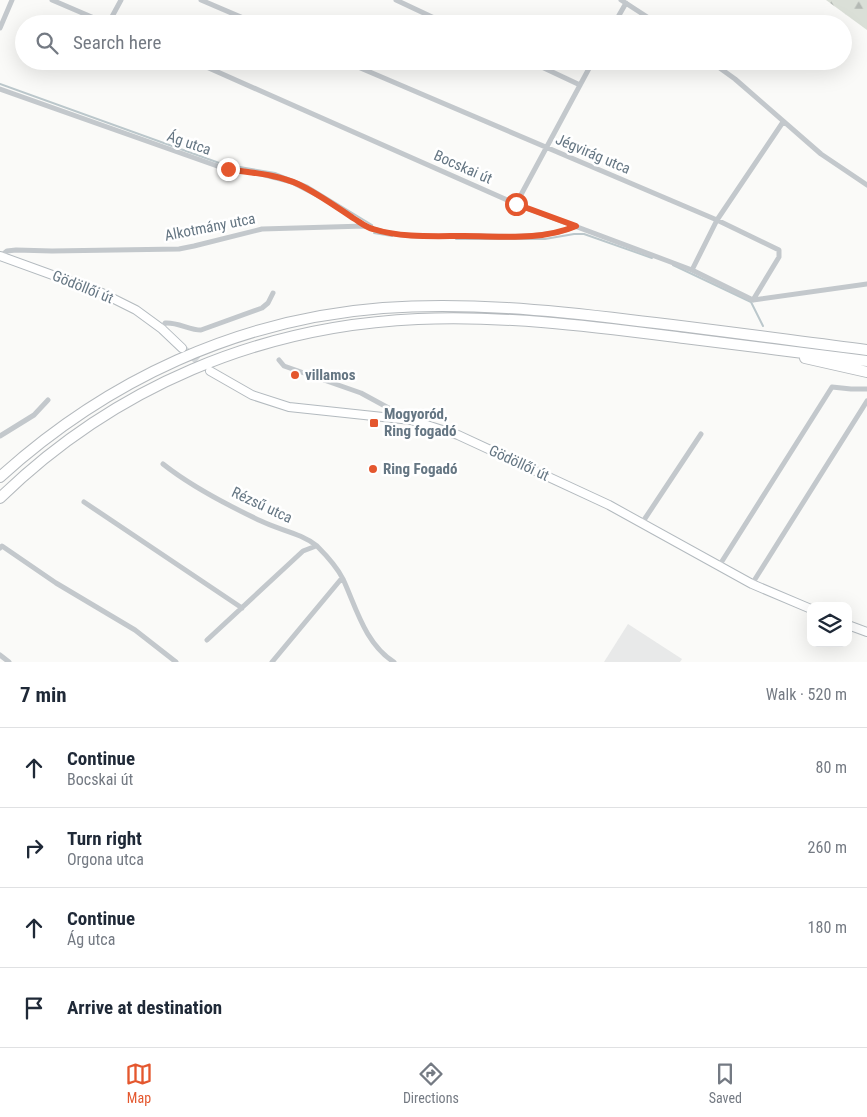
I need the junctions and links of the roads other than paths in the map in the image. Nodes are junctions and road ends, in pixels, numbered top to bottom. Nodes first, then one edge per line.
1 (12, 0) edge
2 (52, 0) edge
3 (121, 0) edge
4 (201, 0) edge
5 (396, 0) edge
6 (624, 1) edge
7 (87, 15) edge
8 (113, 15) edge
9 (236, 15) edge
10 (428, 15) edge
11 (618, 15) edge
12 (645, 15) edge
13 (0, 28) edge
14 (213, 70) edge
15 (365, 70) edge
16 (548, 70) edge
17 (588, 70) edge
18 (722, 70) edge
19 (580, 85) junction
20 (0, 89) edge
21 (783, 122) junction
22 (546, 147) junction
23 (867, 185) edge
24 (516, 204) junction
25 (717, 220) junction
26 (365, 226) junction
27 (576, 226) junction
28 (0, 256) edge
29 (692, 270) junction
30 (867, 284) edge
31 (273, 293) dead end
32 (752, 300) junction
33 (162, 329) junction
34 (182, 348) tunnel mouth
35 (760, 348) junction
36 (867, 350) edge
37 (279, 360) dead end
38 (867, 361) edge
39 (210, 370) tunnel mouth
40 (867, 372) edge
41 (867, 389) edge
42 (48, 400) dead end
43 (867, 401) edge
44 (411, 420) junction
45 (701, 434) dead end
46 (0, 436) edge
47 (163, 464) dead end
48 (0, 477) edge
49 (0, 498) edge
50 (84, 502) dead end
51 (642, 523) junction
52 (316, 546) junction
53 (1, 547) edge
54 (719, 566) junction
55 (342, 578) junction
56 (752, 584) junction
57 (807, 607) edge
58 (242, 608) junction
59 (852, 626) edge
60 (867, 632) edge
61 (207, 640) dead end
62 (0, 655) edge
63 (8, 662) edge
64 (176, 662) edge
65 (272, 662) edge
66 (394, 662) edge

1 - 13 street
2 - 7 street
3 - 8 street
4 - 9 street
5 - 10 street
6 - 11 street
6 - 12 street
14 - 24 street, Bocskai út
15 - 22 street, Jégvirág utca
16 - 19 street
17 - 19 street
18 - 21 street
19 - 22 street
20 - 26 street, Ág utca
21 - 23 street
21 - 25 street
22 - 24 street
22 - 25 street, Jégvirág utca
24 - 27 street, Bocskai út
25 - 29 street
25 - 32 street, Jégvirág utca
26 - 27 street
26 - 28 street, Alkotmány utca
27 - 29 street, Bocskai út
28 - 33 main road, Gödöllői út
29 - 32 street, Bocskai út
30 - 32 street
31 - 33 street
33 - 34 main road, Gödöllői út
35 - 38 highway
35 - 40 highway
35 - 49 highway
36 - 48 highway
37 - 44 street
39 - 44 main road, Gödöllői út
41 - 54 street
42 - 46 street
43 - 56 street
44 - 51 main road, Gödöllői út
45 - 51 street
47 - 52 street, Rézsű utca
50 - 58 street
51 - 54 main road, Gödöllői út
52 - 55 street, Rézsű utca
52 - 58 street
53 - 64 street
54 - 56 main road, Gödöllői út
55 - 65 street
55 - 66 street, Rézsű utca
56 - 57 main road, Gödöllői út
58 - 61 street
59 - 60 main road
62 - 63 street

